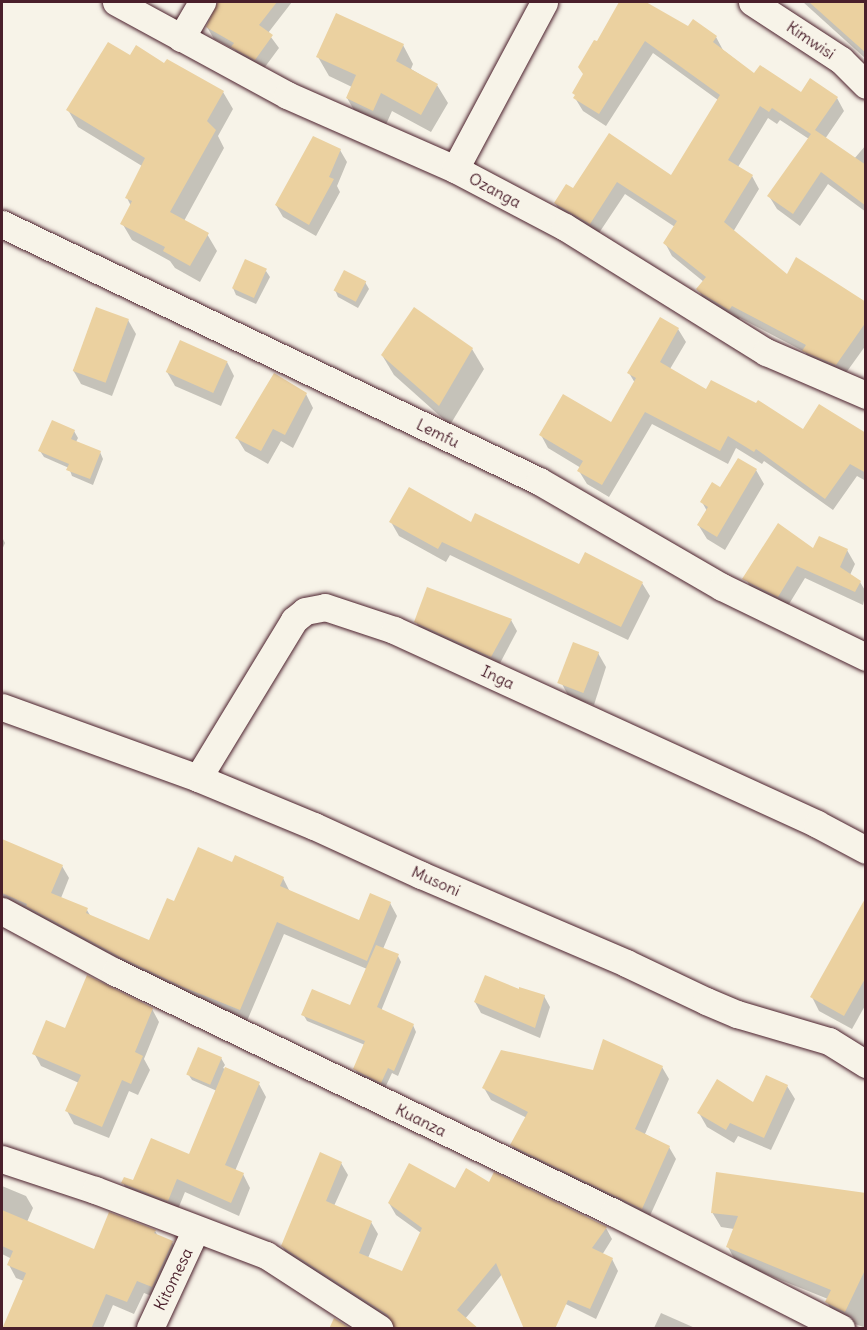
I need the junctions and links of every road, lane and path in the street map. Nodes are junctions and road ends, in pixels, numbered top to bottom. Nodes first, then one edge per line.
1 (116, 2) edge
2 (202, 2) edge
3 (544, 2) edge
4 (752, 2) edge
5 (181, 38) junction
6 (866, 85) edge
7 (455, 169) junction
8 (2, 224) edge
9 (866, 395) edge
10 (866, 657) edge
11 (2, 707) edge
12 (198, 778) junction
13 (866, 850) edge
14 (2, 911) edge
15 (866, 1064) edge
16 (2, 1160) edge
17 (196, 1229) junction
18 (150, 1329) edge
19 (379, 1329) edge
20 (841, 1329) edge

1 - 5 street, Ozanga
2 - 5 street
3 - 7 street
4 - 6 street, Kimwisi
5 - 7 street, Ozanga
7 - 9 street, Ozanga
8 - 10 street, Lemfu
11 - 12 street, Musoni
12 - 13 street, Inga
12 - 15 street, Musoni
14 - 20 street, Kuanza
16 - 17 street
17 - 18 street, Kitomesa
17 - 19 street

